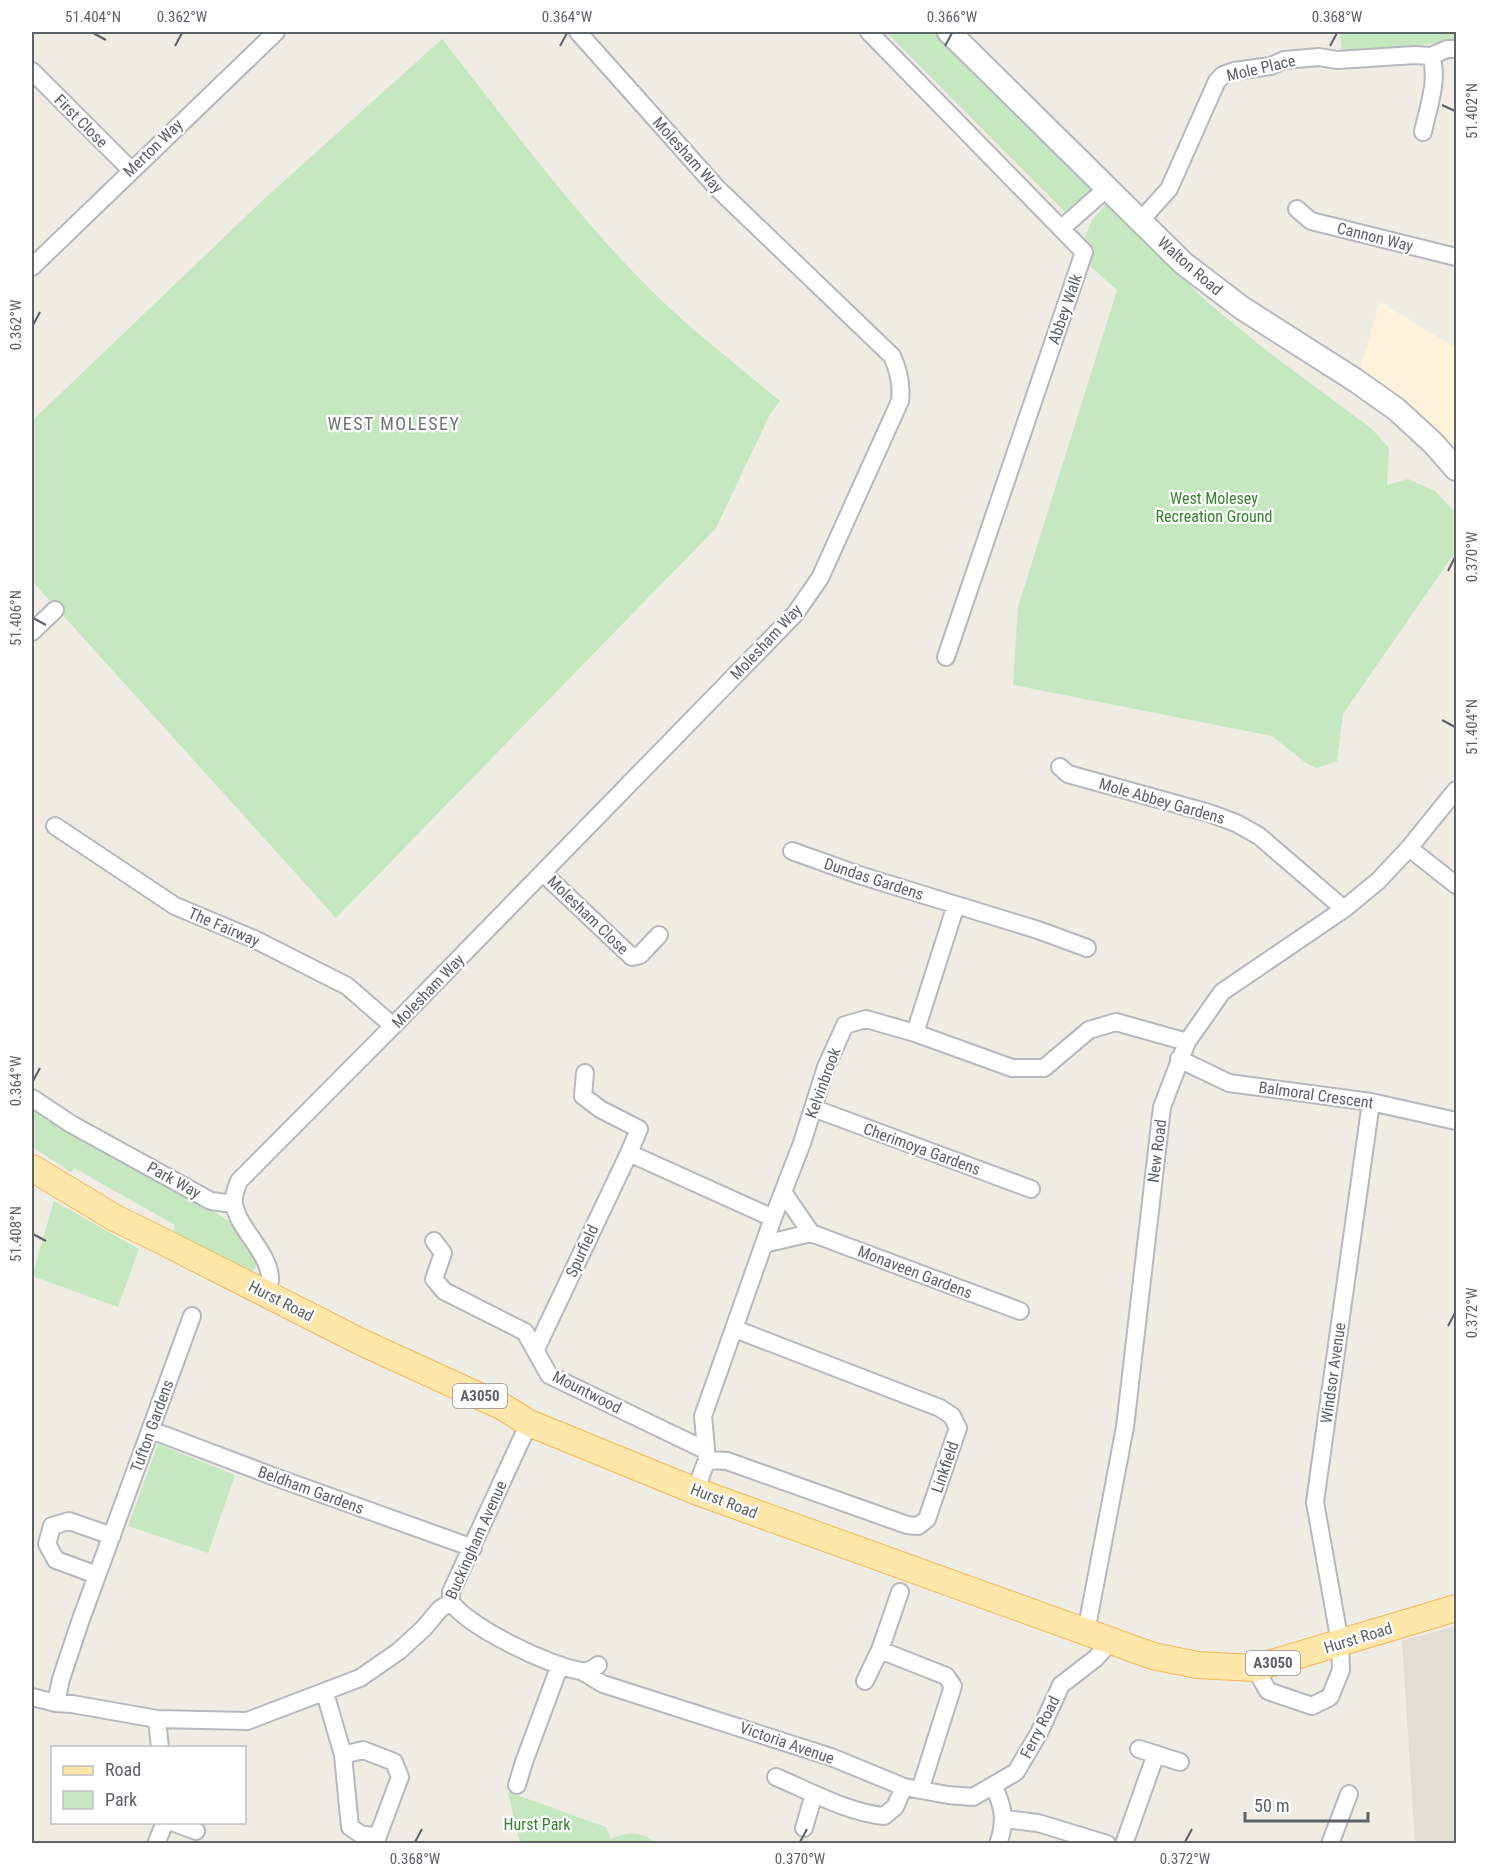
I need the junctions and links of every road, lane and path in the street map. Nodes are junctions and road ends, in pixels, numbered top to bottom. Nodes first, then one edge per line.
1 (276, 32) edge
2 (578, 32) edge
3 (869, 32) edge
4 (949, 32) edge
5 (1456, 49) edge
6 (1431, 56) junction
7 (32, 71) edge
8 (1423, 132) dead end
9 (130, 170) junction
10 (1106, 189) junction
11 (1297, 209) dead end
12 (1140, 221) junction
13 (1062, 228) junction
14 (1456, 257) edge
15 (32, 267) edge
16 (1456, 469) edge
17 (55, 609) dead end
18 (32, 632) edge
19 (946, 657) dead end
20 (1060, 767) dead end
21 (1456, 790) edge
22 (55, 826) dead end
23 (1409, 848) junction
24 (792, 851) dead end
25 (543, 873) junction
26 (1456, 885) edge
27 (956, 905) junction
28 (1344, 909) junction
29 (659, 935) dead end
30 (1087, 948) dead end
31 (393, 1026) junction
32 (915, 1033) junction
33 (1187, 1042) junction
34 (1179, 1059) junction
35 (585, 1073) dead end
36 (32, 1098) edge
37 (1371, 1102) junction
38 (813, 1108) junction
39 (1456, 1121) edge
40 (628, 1153) junction
41 (32, 1168) edge
42 (1032, 1189) dead end
43 (783, 1192) junction
44 (234, 1204) junction
45 (773, 1218) junction
46 (811, 1233) junction
47 (434, 1241) dead end
48 (764, 1244) junction
49 (265, 1293) junction
50 (1020, 1311) dead end
51 (192, 1316) dead end
52 (735, 1329) junction
53 (536, 1349) junction
54 (530, 1423) junction
55 (151, 1430) junction
56 (706, 1455) junction
57 (698, 1492) junction
58 (111, 1536) junction
59 (472, 1548) junction
60 (97, 1575) junction
61 (900, 1592) dead end
62 (451, 1602) junction
63 (1456, 1608) edge
64 (1086, 1632) junction
65 (1111, 1641) junction
66 (1340, 1643) junction
67 (880, 1650) junction
68 (560, 1665) junction
69 (1255, 1668) junction
70 (865, 1682) dead end
71 (325, 1693) junction
72 (32, 1697) edge
73 (56, 1703) junction
74 (157, 1719) junction
75 (159, 1746) edge
76 (1139, 1749) dead end
77 (1156, 1754) junction
78 (343, 1755) junction
79 (1180, 1762) dead end
80 (776, 1777) dead end
81 (517, 1785) dead end
82 (993, 1786) junction
83 (912, 1788) junction
84 (814, 1794) junction
85 (1349, 1794) dead end
86 (1004, 1819) junction
87 (164, 1824) edge
88 (177, 1824) edge
89 (804, 1828) dead end
90 (196, 1832) dead end
91 (156, 1844) edge
92 (998, 1844) edge
93 (1107, 1844) edge
94 (1124, 1844) edge
95 (1329, 1844) edge

1 - 9 street, Merton Way
2 - 25 street, Molesham Way
3 - 13 street, Abbey Walk
4 - 10 main road, Walton Road
5 - 6 street, Mole Place
6 - 8 street
6 - 12 street, Mole Place
7 - 9 street, First Close
9 - 15 street, Merton Way
10 - 12 main road, Walton Road
10 - 13 street
11 - 14 street, Cannon Way
12 - 16 main road, Walton Road
13 - 19 street, Abbey Walk
17 - 18 street
20 - 28 street, Mole Abbey Gardens
21 - 23 street, New Road
22 - 31 street, The Fairway
23 - 26 street
23 - 28 street, New Road
24 - 27 street, Dundas Gardens
25 - 29 street, Molesham Close
25 - 31 street, Molesham Way
27 - 30 street, Dundas Gardens
27 - 32 street
28 - 33 street, New Road
31 - 44 street, Molesham Way
32 - 33 street, Kelvinbrook
32 - 38 street, Kelvinbrook
33 - 34 street, New Road
34 - 37 street, Balmoral Crescent
34 - 64 street, New Road
35 - 40 street, Spurfield
36 - 44 street, Park Way
37 - 39 street, Balmoral Crescent
37 - 66 street, Windsor Avenue
38 - 42 street, Cherimoya Gardens
38 - 43 street, Kelvinbrook
40 - 45 street
40 - 53 street, Spurfield
41 - 49 main road, Hurst Road / A3050
43 - 45 street, Kelvinbrook
43 - 46 street
44 - 49 street
45 - 48 street, Kelvinbrook
46 - 48 street
46 - 50 street, Monaveen Gardens
47 - 53 street, Mountwood
48 - 52 street, Kelvinbrook
49 - 54 main road, Hurst Road / A3050
51 - 55 street, Tufton Gardens
52 - 56 street, Kelvinbrook
52 - 56 street, Linkfield
53 - 56 street, Mountwood
54 - 57 main road, Hurst Road / A3050
54 - 59 street, Buckingham Avenue
55 - 58 street, Tufton Gardens
55 - 59 street, Beldham Gardens
56 - 57 street, Kelvinbrook
57 - 64 main road, Hurst Road / A3050
58 - 60 street, Tufton Gardens
58 - 60 street
59 - 62 street, Buckingham Avenue
60 - 73 street, Tufton Gardens
61 - 67 street
62 - 68 street, Victoria Avenue
62 - 71 street, Buckingham Avenue
63 - 66 main road, Hurst Road / A3050
64 - 65 main road, Hurst Road / A3050
65 - 69 main road, Hurst Road / A3050
65 - 82 street, Ferry Road
66 - 69 main road, Hurst Road / A3050
66 - 69 street, Windsor Avenue
67 - 70 street
67 - 83 street
68 - 81 street
68 - 83 street, Victoria Avenue
71 - 74 street, Buckingham Avenue
71 - 78 street
72 - 73 street, Buckingham Avenue
73 - 74 street, Buckingham Avenue
74 - 75 street
76 - 77 street
77 - 79 street
77 - 94 street
78 - 78 street
80 - 84 street
82 - 83 street, Victoria Avenue
82 - 86 street
83 - 84 street
84 - 89 street
85 - 95 street
86 - 92 street
86 - 93 street
87 - 91 street
88 - 90 street

